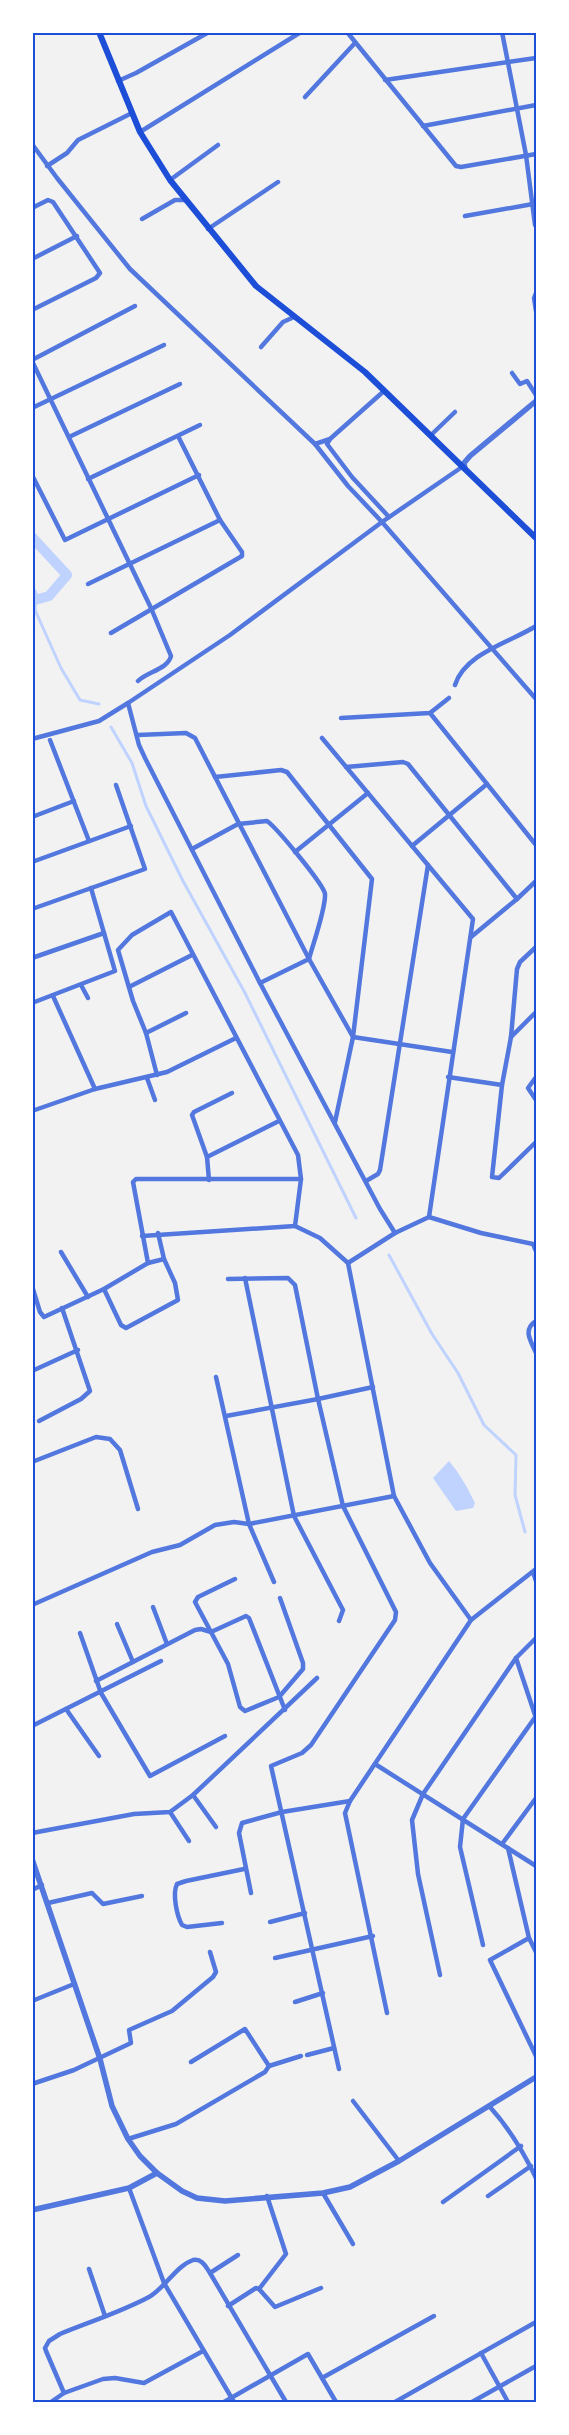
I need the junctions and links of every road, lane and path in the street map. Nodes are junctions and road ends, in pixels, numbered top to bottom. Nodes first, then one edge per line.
1 (99, 32) edge
2 (208, 32) edge
3 (301, 32) edge
4 (354, 32) edge
5 (502, 32) edge
6 (347, 33) edge
7 (355, 42) junction
8 (536, 58) edge
9 (508, 62) junction
10 (385, 80) junction
11 (118, 81) junction
12 (305, 97) dead end
13 (536, 105) edge
14 (517, 108) junction
15 (132, 113) junction
16 (423, 126) junction
17 (140, 132) junction
18 (32, 144) edge
19 (218, 145) dead end
20 (536, 154) edge
21 (526, 156) junction
22 (48, 166) junction
23 (170, 180) junction
24 (278, 182) dead end
25 (186, 200) junction
26 (532, 204) junction
27 (32, 208) edge
28 (465, 216) dead end
29 (142, 219) dead end
30 (535, 225) dead end
31 (208, 229) junction
32 (77, 236) junction
33 (32, 259) edge
34 (536, 293) edge
35 (135, 306) dead end
36 (32, 310) edge
37 (536, 311) edge
38 (294, 317) junction
39 (164, 345) dead end
40 (261, 347) dead end
41 (32, 361) edge
42 (512, 374) dead end
43 (180, 384) dead end
44 (384, 391) junction
45 (536, 395) edge
46 (51, 399) junction
47 (536, 400) edge
48 (32, 408) edge
49 (455, 412) dead end
50 (200, 425) dead end
51 (431, 435) junction
52 (178, 436) junction
53 (68, 437) junction
54 (330, 439) junction
55 (315, 444) junction
56 (463, 468) junction
57 (32, 475) edge
58 (198, 475) junction
59 (88, 478) junction
60 (389, 517) junction
61 (107, 519) junction
62 (220, 520) junction
63 (382, 522) junction
64 (536, 537) edge
65 (129, 565) junction
66 (88, 584) dead end
67 (151, 608) junction
68 (536, 626) edge
69 (111, 633) dead end
70 (491, 647) junction
71 (138, 681) dead end
72 (455, 685) dead end
73 (449, 698) dead end
74 (536, 699) edge
75 (128, 703) junction
76 (430, 713) junction
77 (341, 718) dead end
78 (138, 735) junction
79 (322, 738) dead end
80 (32, 739) edge
81 (50, 740) dead end
82 (346, 767) junction
83 (215, 777) junction
84 (487, 784) junction
85 (116, 785) dead end
86 (368, 793) junction
87 (74, 801) junction
88 (450, 815) junction
89 (32, 816) edge
90 (238, 824) junction
91 (328, 825) junction
92 (130, 826) junction
93 (89, 841) junction
94 (536, 845) edge
95 (412, 846) junction
96 (192, 849) junction
97 (295, 852) junction
98 (32, 862) edge
99 (428, 865) junction
100 (536, 881) edge
101 (91, 888) junction
102 (517, 899) junction
103 (32, 908) edge
104 (104, 934) junction
105 (471, 937) junction
106 (536, 947) edge
107 (192, 955) junction
108 (32, 958) edge
109 (309, 959) junction
110 (260, 984) junction
111 (81, 985) junction
112 (129, 988) junction
113 (52, 996) junction
114 (88, 998) dead end
115 (32, 1003) edge
116 (536, 1012) edge
117 (186, 1013) dead end
118 (146, 1033) junction
119 (354, 1037) junction
120 (511, 1037) junction
121 (236, 1038) junction
122 (398, 1045) junction
123 (452, 1052) junction
124 (157, 1075) junction
125 (448, 1077) junction
126 (536, 1077) edge
127 (147, 1078) junction
128 (502, 1085) junction
129 (95, 1089) junction
130 (232, 1093) dead end
131 (154, 1100) dead end
132 (536, 1100) edge
133 (32, 1111) edge
134 (279, 1120) junction
135 (335, 1122) junction
136 (536, 1142) edge
137 (207, 1157) junction
138 (301, 1178) junction
139 (209, 1180) junction
140 (366, 1181) junction
141 (429, 1217) junction
142 (295, 1226) junction
143 (395, 1233) junction
144 (158, 1234) junction
145 (142, 1236) junction
146 (535, 1242) edge
147 (536, 1251) edge
148 (61, 1252) dead end
149 (164, 1259) junction
150 (148, 1263) junction
151 (348, 1263) junction
152 (228, 1278) dead end
153 (244, 1278) junction
154 (32, 1286) edge
155 (104, 1290) junction
156 (88, 1297) junction
157 (62, 1308) junction
158 (536, 1321) edge
159 (78, 1350) junction
160 (536, 1353) edge
161 (32, 1371) edge
162 (216, 1377) dead end
163 (373, 1387) junction
164 (318, 1399) junction
165 (272, 1408) junction
166 (226, 1416) junction
167 (39, 1421) dead end
168 (32, 1462) edge
169 (394, 1496) junction
170 (342, 1506) junction
171 (138, 1509) dead end
172 (294, 1516) junction
173 (249, 1524) junction
174 (535, 1571) edge
175 (235, 1579) dead end
176 (536, 1581) edge
177 (274, 1582) dead end
178 (280, 1598) dead end
179 (32, 1605) edge
180 (152, 1606) dead end
181 (471, 1620) junction
182 (339, 1621) dead end
183 (118, 1624) dead end
184 (212, 1632) junction
185 (80, 1633) dead end
186 (536, 1638) edge
187 (167, 1644) junction
188 (516, 1658) junction
189 (161, 1661) dead end
190 (133, 1662) junction
191 (317, 1678) dead end
192 (96, 1681) junction
193 (101, 1693) junction
194 (280, 1699) junction
195 (284, 1708) junction
196 (66, 1709) junction
197 (536, 1717) edge
198 (32, 1726) edge
199 (225, 1736) dead end
200 (99, 1756) dead end
201 (375, 1764) junction
202 (423, 1794) junction
203 (193, 1795) junction
204 (536, 1798) edge
205 (350, 1801) junction
206 (170, 1812) junction
207 (282, 1812) junction
208 (463, 1819) junction
209 (216, 1827) dead end
210 (32, 1833) edge
211 (189, 1841) dead end
212 (502, 1844) junction
213 (508, 1848) junction
214 (32, 1859) edge
215 (536, 1866) edge
216 (244, 1869) junction
217 (43, 1884) junction
218 (32, 1890) edge
219 (250, 1893) dead end
220 (142, 1896) dead end
221 (48, 1903) junction
222 (305, 1913) junction
223 (270, 1922) dead end
224 (222, 1923) dead end
225 (372, 1936) junction
226 (529, 1938) junction
227 (483, 1945) dead end
228 (314, 1949) junction
229 (210, 1952) dead end
230 (536, 1952) edge
231 (274, 1958) dead end
232 (440, 1975) dead end
233 (74, 1984) junction
234 (323, 1993) junction
235 (32, 2001) edge
236 (295, 2002) dead end
237 (387, 2012) dead end
238 (334, 2048) junction
239 (536, 2056) edge
240 (100, 2059) junction
241 (191, 2062) dead end
242 (269, 2066) junction
243 (339, 2069) dead end
244 (536, 2077) edge
245 (32, 2084) edge
246 (353, 2101) dead end
247 (490, 2107) junction
248 (128, 2139) junction
249 (521, 2146) junction
250 (399, 2161) junction
251 (531, 2166) junction
252 (151, 2168) junction
253 (157, 2173) junction
254 (147, 2177) junction
255 (536, 2178) edge
256 (129, 2188) junction
257 (323, 2193) junction
258 (267, 2196) junction
259 (488, 2196) dead end
260 (443, 2202) dead end
261 (32, 2210) edge
262 (354, 2244) dead end
263 (238, 2255) dead end
264 (89, 2269) dead end
265 (210, 2273) junction
266 (164, 2283) junction
267 (321, 2288) dead end
268 (259, 2289) junction
269 (228, 2306) junction
270 (105, 2316) junction
271 (434, 2316) dead end
272 (536, 2322) edge
273 (203, 2351) junction
274 (481, 2353) junction
275 (536, 2366) edge
276 (270, 2375) junction
277 (322, 2378) junction
278 (499, 2387) junction
279 (64, 2392) junction
280 (233, 2400) edge
281 (51, 2402) edge
282 (224, 2402) edge
283 (286, 2402) edge
284 (336, 2402) edge
285 (395, 2402) edge
286 (472, 2402) edge
287 (508, 2402) edge

1 - 11 main road
2 - 11 street
3 - 17 street
4 - 6 street
5 - 9 street
6 - 7 street
7 - 10 street
7 - 12 street
8 - 9 street
9 - 10 street
9 - 14 street
10 - 16 street
11 - 15 main road
13 - 14 street
14 - 16 street
14 - 21 street
15 - 17 main road
15 - 22 street
16 - 21 street
17 - 23 main road
18 - 22 street
19 - 23 street
20 - 21 street
21 - 26 street
22 - 55 street
23 - 25 main road
24 - 31 street
25 - 29 street
25 - 31 main road
26 - 28 street
26 - 30 street
27 - 32 street
31 - 38 main road
32 - 33 street
32 - 36 street
34 - 37 street
35 - 41 street
38 - 40 street
38 - 44 main road
39 - 46 street
41 - 46 street
42 - 45 street
43 - 53 street
44 - 51 main road
44 - 54 street
46 - 48 street
46 - 53 street
47 - 56 street
49 - 51 street
50 - 52 street
51 - 56 main road
52 - 58 street
52 - 59 street
53 - 59 street
54 - 55 street
54 - 60 street
55 - 63 street
56 - 60 street
56 - 64 main road
57 - 61 street
58 - 61 street
58 - 62 street
59 - 61 street
60 - 63 street
61 - 65 street
62 - 65 street
62 - 67 street
63 - 70 street
63 - 75 street
65 - 66 street
65 - 67 street
67 - 69 street
67 - 71 street
68 - 70 street
70 - 72 street
70 - 74 street
73 - 76 street
75 - 78 street
75 - 80 street
76 - 77 street
76 - 84 street
78 - 83 street
78 - 96 street
79 - 82 street
81 - 87 street
82 - 86 street
82 - 88 street
83 - 90 street
83 - 91 street
84 - 88 street
84 - 94 street
85 - 92 street
86 - 91 street
86 - 95 street
87 - 89 street
87 - 93 street
88 - 95 street
88 - 102 street
90 - 96 street
90 - 97 street
90 - 109 street
91 - 97 street
91 - 119 street
92 - 93 street
92 - 101 street
93 - 98 street
95 - 99 street
96 - 110 street
97 - 109 street
99 - 105 street
99 - 122 street
100 - 102 street
101 - 103 street
101 - 104 street
102 - 105 street
104 - 108 street
104 - 111 street
105 - 123 street
106 - 120 street
107 - 112 street
107 - 112 street
107 - 121 street
109 - 110 street
109 - 119 street
110 - 135 street
111 - 113 street
111 - 114 street
112 - 118 street
113 - 115 street
113 - 129 street
116 - 120 street
117 - 118 street
118 - 124 street
119 - 122 street
119 - 135 street
120 - 128 street
121 - 124 street
121 - 134 street
122 - 123 street
122 - 140 street
123 - 125 street
124 - 127 street
125 - 128 street
125 - 141 street
126 - 132 street
127 - 129 street
127 - 131 street
128 - 136 street
129 - 133 street
130 - 137 street
134 - 137 street
134 - 138 street
135 - 140 street
137 - 139 street
138 - 139 street
138 - 142 street
139 - 145 street
140 - 143 street
141 - 143 street
141 - 146 street
142 - 144 street
142 - 151 street
143 - 151 street
144 - 145 street
144 - 149 street
145 - 150 street
146 - 147 street
148 - 156 street
149 - 150 street
149 - 155 street
150 - 155 street
151 - 163 street
152 - 153 street
153 - 164 street
153 - 165 street
154 - 157 street
155 - 156 street
156 - 157 street
157 - 159 street
158 - 160 street
159 - 161 street
159 - 167 street
162 - 166 street
163 - 164 street
163 - 169 street
164 - 165 street
164 - 170 street
165 - 166 street
165 - 172 street
166 - 173 street
168 - 171 street
169 - 170 street
169 - 181 street
170 - 172 street
170 - 207 street
172 - 173 street
172 - 182 street
173 - 177 street
173 - 179 street
174 - 176 street
174 - 181 street
175 - 184 street
178 - 194 street
180 - 187 street
181 - 201 street
183 - 190 street
184 - 187 street
184 - 194 street
184 - 194 street
185 - 192 street
186 - 188 street
187 - 190 street
188 - 197 street
188 - 202 street
189 - 193 street
190 - 192 street
191 - 195 street
192 - 193 street
193 - 196 street
193 - 199 street
194 - 195 street
195 - 203 street
196 - 198 street
196 - 200 street
197 - 208 street
201 - 202 street
201 - 205 street
202 - 208 street
202 - 232 street
203 - 206 street
203 - 209 street
204 - 212 street
205 - 207 street
205 - 225 street
206 - 210 street
206 - 211 street
207 - 216 street
207 - 222 street
208 - 212 street
208 - 227 street
212 - 213 street
213 - 215 street
213 - 226 street
214 - 217 street
216 - 219 street
216 - 224 street
217 - 218 street
217 - 221 street
220 - 221 street
221 - 233 street
222 - 223 street
222 - 228 street
225 - 228 street
225 - 237 street
226 - 230 street
226 - 239 street
228 - 231 street
228 - 234 street
229 - 240 street
233 - 235 street
233 - 240 street
234 - 236 street
234 - 238 street
238 - 242 street
238 - 243 street
240 - 245 street
240 - 248 street
241 - 242 street
242 - 248 street
244 - 247 street
246 - 250 street
247 - 249 street
247 - 250 street
248 - 252 street
249 - 251 street
249 - 260 street
250 - 257 street
251 - 255 street
251 - 259 street
252 - 253 street
252 - 254 street
253 - 254 street
253 - 258 street
254 - 256 street
256 - 261 street
256 - 266 street
257 - 258 street
257 - 262 street
258 - 268 street
263 - 265 street
264 - 270 street
265 - 266 street
265 - 269 street
266 - 270 street
266 - 273 street
267 - 268 street
268 - 269 street
269 - 276 street
270 - 279 street
271 - 277 street
272 - 274 street
273 - 279 street
273 - 280 street
274 - 278 street
274 - 285 street
275 - 278 street
276 - 277 street
276 - 280 street
276 - 283 street
277 - 284 street
278 - 286 street
278 - 287 street
279 - 281 street
280 - 282 street

